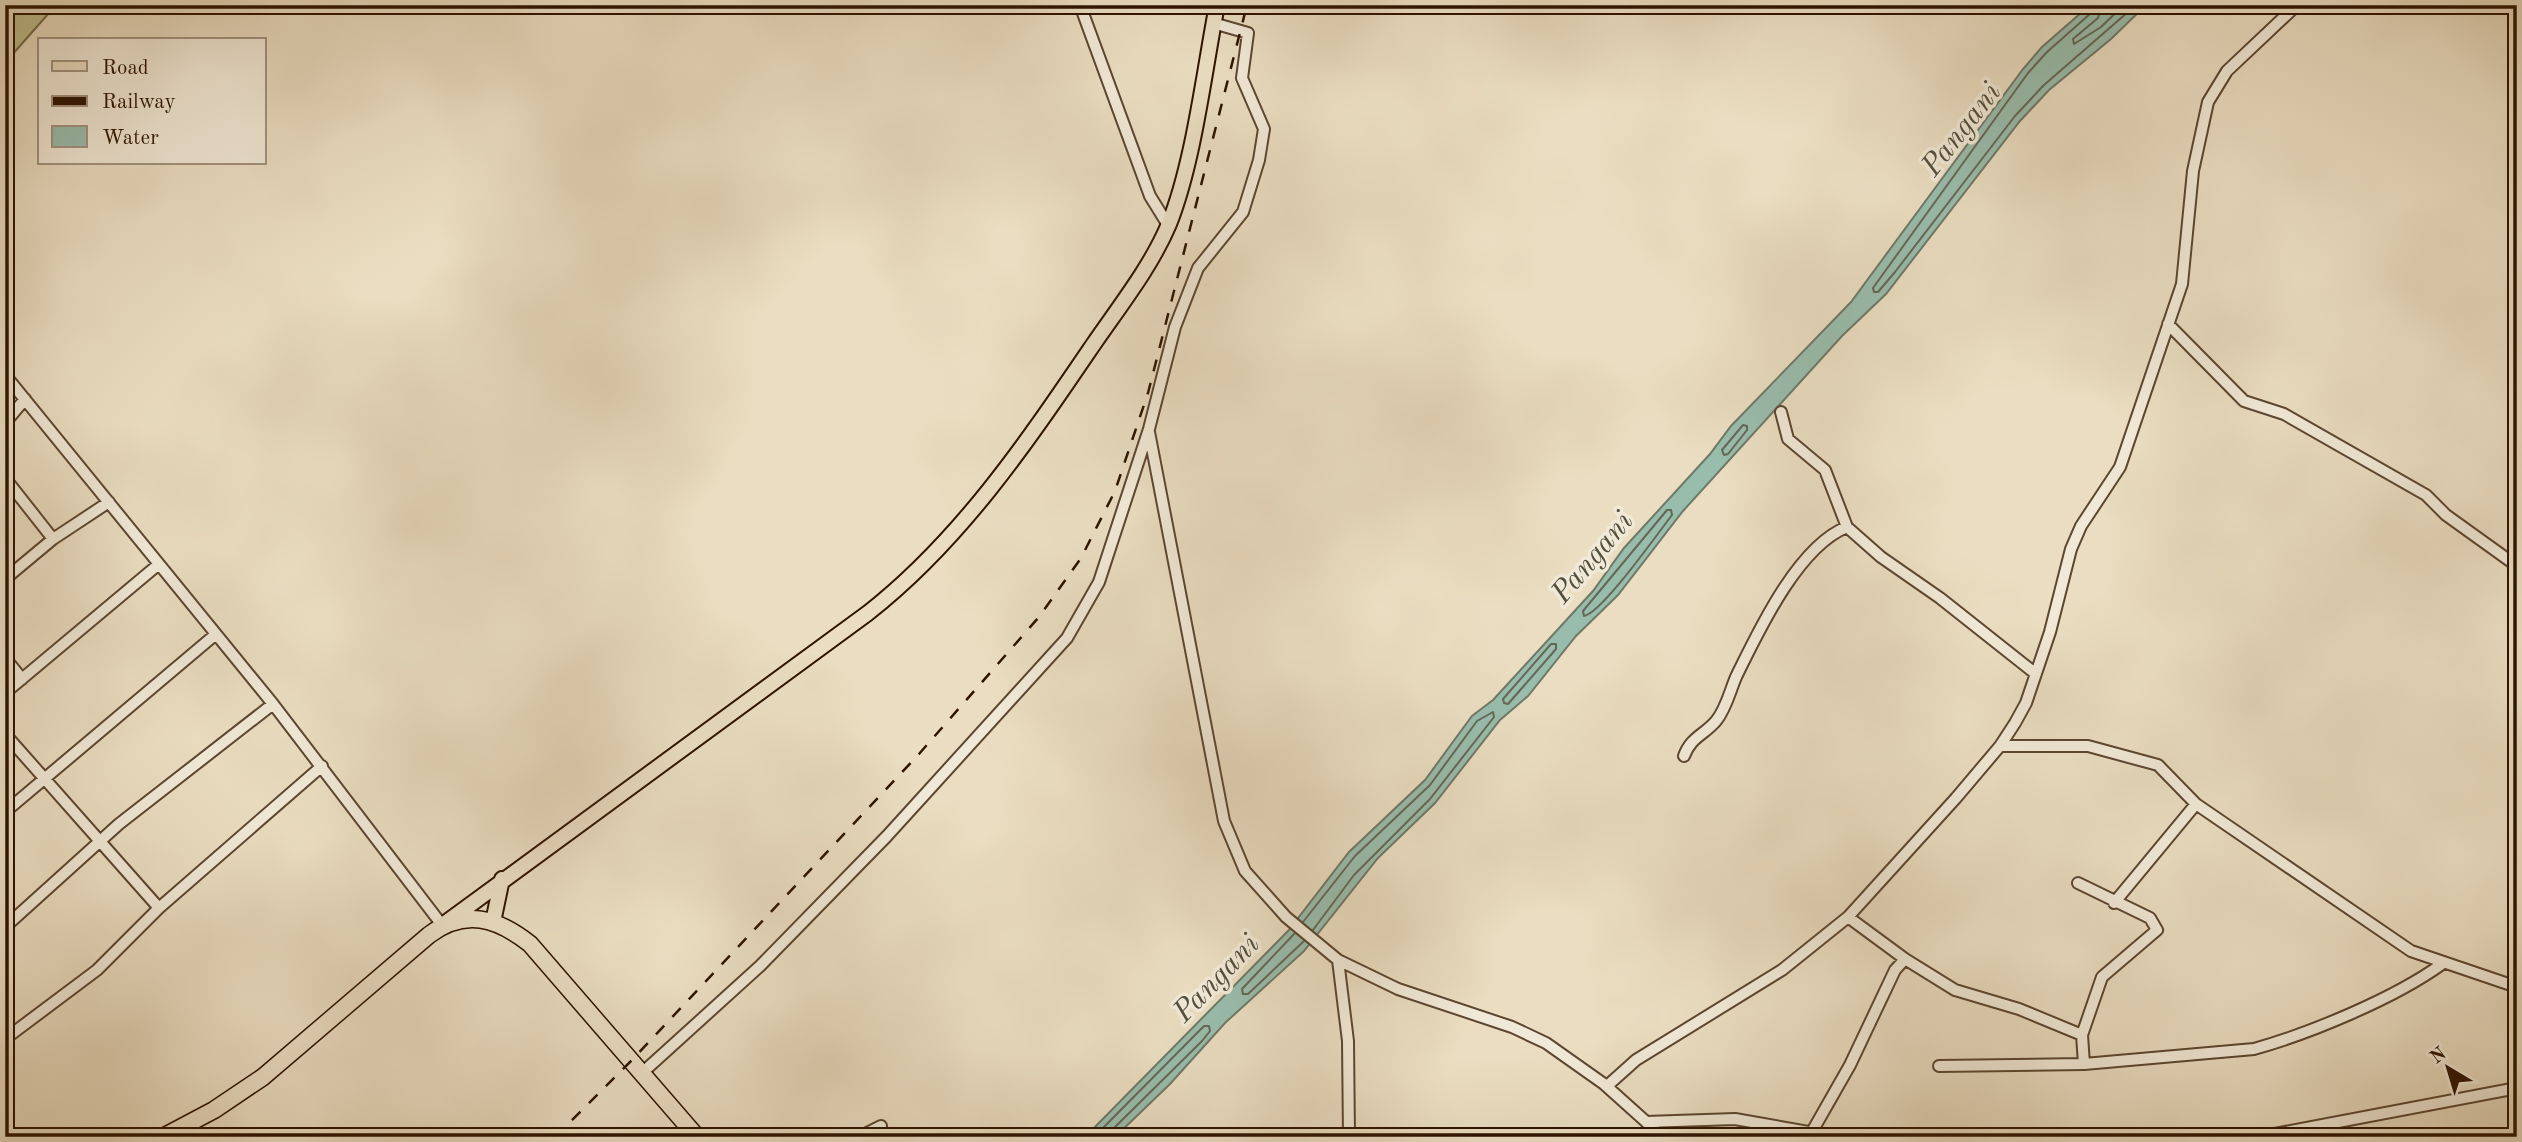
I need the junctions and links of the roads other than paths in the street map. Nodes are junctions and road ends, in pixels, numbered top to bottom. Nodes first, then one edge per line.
1 (1217, 5) edge
2 (2297, 5) edge
3 (1081, 6) edge
4 (1213, 23) junction
5 (1168, 225) junction
6 (2168, 324) junction
7 (5, 375) edge
8 (25, 400) junction
9 (1781, 412) dead end
10 (5, 423) edge
11 (1149, 429) junction
12 (5, 478) edge
13 (109, 502) junction
14 (1847, 527) junction
15 (53, 540) junction
16 (159, 564) junction
17 (2517, 566) edge
18 (5, 579) edge
19 (216, 634) junction
20 (5, 658) edge
21 (2036, 674) junction
22 (22, 679) junction
23 (5, 692) edge
24 (273, 704) junction
25 (5, 734) edge
26 (2000, 746) junction
27 (1684, 756) dead end
28 (322, 766) junction
29 (45, 779) junction
30 (2196, 804) junction
31 (5, 812) edge
32 (100, 841) junction
33 (502, 879) junction
34 (2078, 883) dead end
35 (2115, 903) junction
36 (159, 908) junction
37 (1848, 917) junction
38 (494, 922) junction
39 (442, 925) junction
40 (5, 927) edge
41 (1905, 959) junction
42 (1338, 960) junction
43 (2442, 964) junction
44 (2517, 987) edge
45 (2082, 1035) junction
46 (5, 1039) edge
47 (2084, 1064) junction
48 (1940, 1066) dead end
49 (642, 1073) junction
50 (1607, 1086) junction
51 (2517, 1088) edge
52 (1646, 1122) junction
53 (881, 1126) dead end
54 (687, 1133) edge
55 (1809, 1135) edge
56 (163, 1137) edge
57 (859, 1137) edge
58 (1349, 1137) edge
59 (1663, 1137) edge
60 (1837, 1137) edge
61 (2259, 1137) edge

1 - 4 main road
2 - 6 street
3 - 5 street
4 - 5 main road
4 - 11 street
5 - 33 main road
6 - 17 street
6 - 21 street
7 - 8 street
8 - 10 street
8 - 13 street
9 - 14 street
11 - 42 street
11 - 49 street
12 - 15 street
13 - 15 street
13 - 16 street
14 - 21 street
14 - 27 street
15 - 18 street
16 - 19 street
16 - 22 street
19 - 24 street
19 - 29 street
20 - 22 street
21 - 26 street
22 - 23 street
24 - 28 street
24 - 32 street
25 - 29 street
26 - 30 street
26 - 37 street
28 - 36 street
28 - 39 street
29 - 31 street
29 - 32 street
30 - 35 street
30 - 43 street
32 - 36 street
32 - 40 street
33 - 38 main road
33 - 39 main road
34 - 35 street
35 - 45 street
36 - 46 street
37 - 41 street
37 - 50 street
38 - 39 highway
38 - 49 highway
39 - 56 highway
41 - 45 street
41 - 55 street
42 - 50 street
42 - 58 street
43 - 44 street
43 - 47 street
45 - 47 street
47 - 48 street
49 - 54 highway
50 - 52 street
51 - 61 street
52 - 55 street
52 - 59 street
53 - 57 street
55 - 60 street

